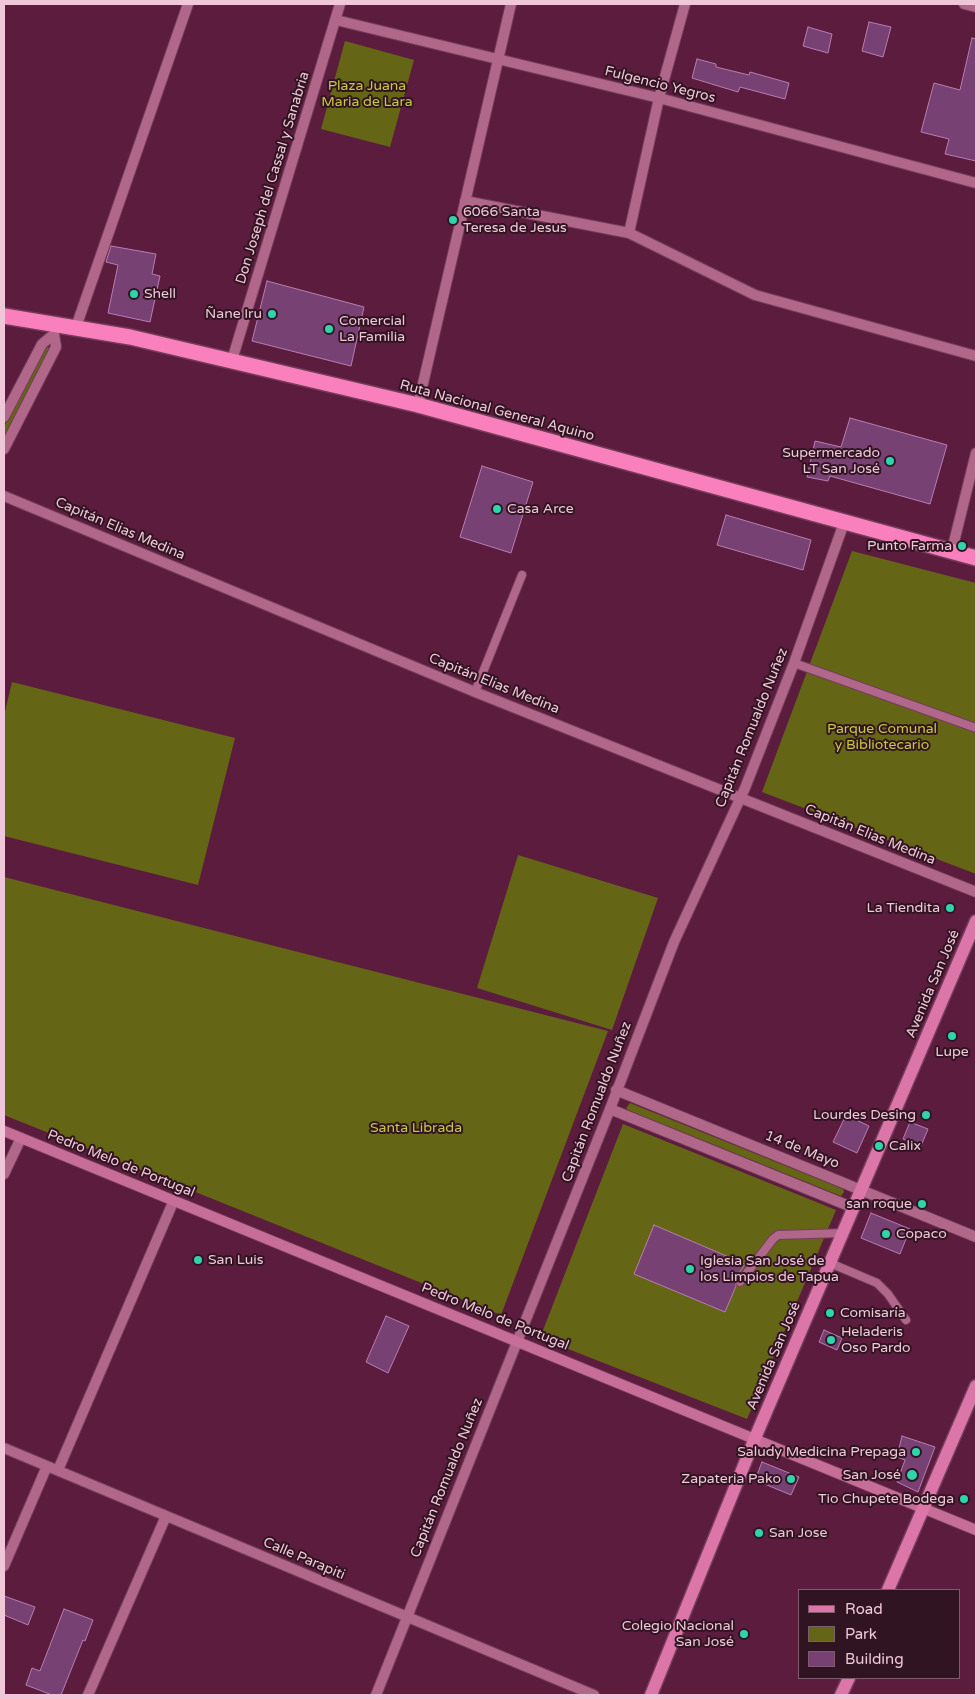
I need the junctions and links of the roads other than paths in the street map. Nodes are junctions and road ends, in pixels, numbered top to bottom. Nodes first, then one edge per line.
1 (188, 4) edge
2 (340, 4) edge
3 (511, 4) edge
4 (685, 4) edge
5 (964, 4) edge
6 (976, 7) edge
7 (336, 20) junction
8 (498, 59) junction
9 (659, 98) junction
10 (976, 183) edge
11 (465, 201) junction
12 (629, 233) junction
13 (4, 316) edge
14 (76, 327) junction
15 (56, 329) junction
16 (976, 356) edge
17 (232, 360) junction
18 (418, 405) junction
19 (4, 417) edge
20 (4, 449) edge
21 (976, 454) edge
22 (4, 496) edge
23 (845, 520) junction
24 (952, 550) junction
25 (976, 558) edge
26 (522, 575) dead end
27 (794, 663) junction
28 (475, 692) junction
29 (976, 728) edge
30 (741, 799) junction
31 (976, 892) edge
32 (976, 921) edge
33 (616, 1090) junction
34 (610, 1109) junction
35 (4, 1130) edge
36 (21, 1138) junction
37 (4, 1174) edge
38 (862, 1190) junction
39 (174, 1200) junction
40 (854, 1208) junction
41 (843, 1233) junction
42 (976, 1237) edge
43 (830, 1263) junction
44 (740, 1282) dead end
45 (906, 1320) dead end
46 (517, 1341) junction
47 (976, 1386) edge
48 (755, 1438) junction
49 (4, 1448) edge
50 (47, 1466) junction
51 (58, 1470) junction
52 (925, 1508) junction
53 (166, 1516) junction
54 (976, 1530) edge
55 (4, 1566) edge
56 (888, 1589) edge
57 (407, 1617) junction
58 (849, 1679) edge
59 (88, 1695) edge
60 (376, 1695) edge
61 (594, 1695) edge
62 (651, 1695) edge
63 (841, 1695) edge

1 - 14 street
2 - 7 street, Don Joseph del Cassal y Sanabria
3 - 8 street
4 - 9 street
5 - 6 street
7 - 8 street, Fulgencio Yegros
7 - 17 street, Don Joseph del Cassal y Sanabria
8 - 9 street, Fulgencio Yegros
8 - 11 street
9 - 10 street, Fulgencio Yegros
9 - 12 street
11 - 12 street
11 - 18 street
12 - 16 street
13 - 15 highway, Ruta Nacional General Aquino
14 - 15 highway, Ruta Nacional General Aquino
14 - 17 highway, Ruta Nacional General Aquino
15 - 19 street
15 - 20 street
17 - 18 highway, Ruta Nacional General Aquino
18 - 23 highway, Ruta Nacional General Aquino
21 - 24 street
22 - 28 street, Capitán Elias Medina
23 - 24 highway, Ruta Nacional General Aquino
23 - 27 street, Capitán Romualdo Nuñez
24 - 25 highway, Ruta Nacional General Aquino
26 - 28 lane
27 - 29 lane
27 - 30 street, Capitán Romualdo Nuñez
28 - 30 street, Capitán Elias Medina
30 - 31 street, Capitán Elias Medina
30 - 33 street, Capitán Romualdo Nuñez
32 - 38 main road, Avenida San José
33 - 34 street, Capitán Romualdo Nuñez
33 - 38 street, 14 de Mayo
34 - 40 street
34 - 46 street, Capitán Romualdo Nuñez
35 - 36 street, Pedro Melo de Portugal
36 - 37 street
36 - 39 street, Pedro Melo de Portugal
38 - 40 main road, Avenida San José
38 - 42 street, 14 de Mayo
39 - 46 street, Pedro Melo de Portugal
39 - 51 street
40 - 41 main road, Avenida San José
41 - 43 main road, Avenida San José
41 - 44 lane
43 - 45 lane
43 - 48 main road, Avenida San José
46 - 48 street, Pedro Melo de Portugal
46 - 57 street, Capitán Romualdo Nuñez
47 - 52 main road
48 - 52 street, Pedro Melo de Portugal
48 - 62 main road, Avenida San José
49 - 50 street, Calle Parapiti
50 - 51 street, Calle Parapiti
50 - 55 street
51 - 53 street, Calle Parapiti
52 - 54 street, Pedro Melo de Portugal
52 - 56 main road
53 - 57 street, Calle Parapiti
53 - 59 street
57 - 60 street, Capitán Romualdo Nuñez
57 - 61 street, Calle Parapiti
58 - 63 main road

